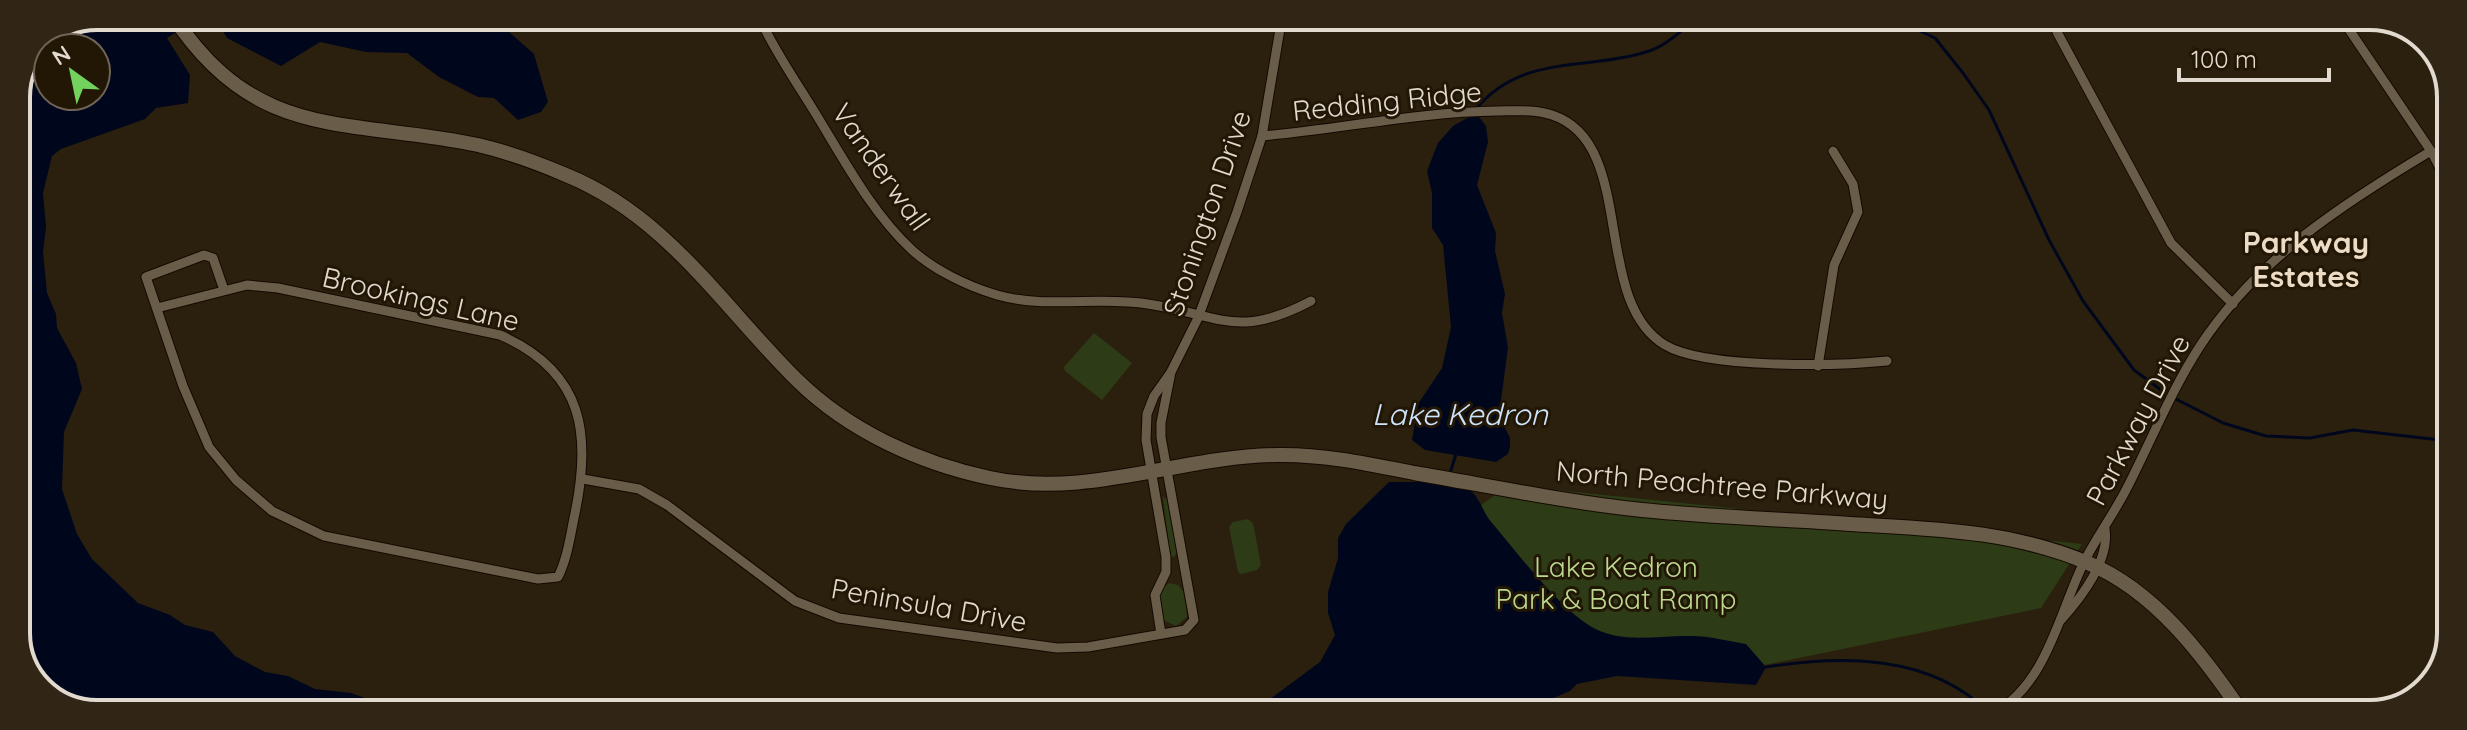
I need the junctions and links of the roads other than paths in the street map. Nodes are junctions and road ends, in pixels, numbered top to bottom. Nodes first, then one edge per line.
1 (182, 30) edge
2 (766, 30) edge
3 (1280, 30) edge
4 (2349, 30) edge
5 (2057, 32) dead end
6 (1262, 136) junction
7 (1833, 151) dead end
8 (2431, 151) junction
9 (2437, 162) edge
10 (224, 290) junction
11 (1311, 301) dead end
12 (2233, 304) junction
13 (157, 308) junction
14 (1198, 318) junction
15 (1887, 361) dead end
16 (1818, 366) junction
17 (1171, 372) junction
18 (1169, 468) junction
19 (1151, 472) junction
20 (583, 479) junction
21 (2091, 564) junction
22 (1184, 565) junction
23 (1166, 567) junction
24 (1161, 634) junction
25 (2014, 700) edge
26 (2232, 700) edge

1 - 19 street, North Peachtree Parkway
2 - 14 street, Vanderwall
3 - 6 street, Stonington Drive
4 - 8 street
5 - 12 street
6 - 14 street, Stonington Drive
6 - 16 street, Redding Ridge
7 - 16 street
8 - 9 street
8 - 12 street, Parkway Drive
10 - 13 street, Brookings Lane
10 - 13 street
10 - 20 street, Brookings Lane
11 - 14 street, Vanderwall
12 - 21 street, Parkway Drive
13 - 20 street, Brookings Lane
14 - 17 street, Stonington Drive
15 - 16 street, Redding Ridge
17 - 18 street, Stonington Drive
17 - 19 street, Stonington Drive
18 - 19 street, North Peachtree Parkway
18 - 21 street, North Peachtree Parkway
18 - 22 street, Peninsula Drive
19 - 23 street
20 - 24 street, Peninsula Drive
21 - 25 street, Parkway Drive
21 - 26 street, North Peachtree Parkway
22 - 23 street
22 - 24 street, Peninsula Drive
23 - 24 street

